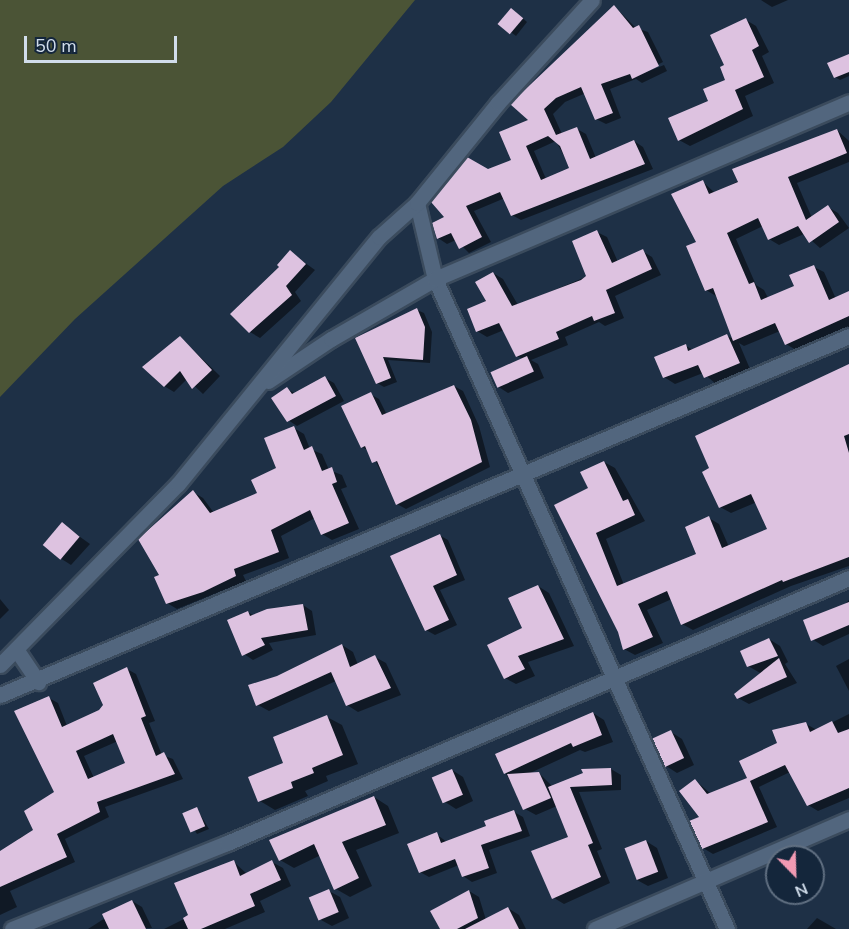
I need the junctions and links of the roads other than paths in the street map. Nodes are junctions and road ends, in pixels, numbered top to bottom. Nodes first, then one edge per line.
1 (591, 0) edge
2 (849, 102) edge
3 (417, 203) junction
4 (435, 279) junction
5 (849, 336) edge
6 (256, 390) junction
7 (523, 476) junction
8 (849, 578) edge
9 (16, 649) junction
10 (0, 665) edge
11 (611, 677) junction
12 (38, 682) junction
13 (0, 695) edge
14 (849, 819) edge
15 (703, 879) junction
16 (12, 929) edge
17 (595, 929) edge
18 (727, 929) edge

1 - 3 street
2 - 4 street
3 - 4 street
3 - 6 street
4 - 6 street
4 - 7 street
5 - 7 street
6 - 9 street
7 - 11 street
7 - 12 street
8 - 11 street
9 - 10 street
9 - 12 street
11 - 15 street
11 - 16 street
12 - 13 street
14 - 15 street
15 - 17 street
15 - 18 street

